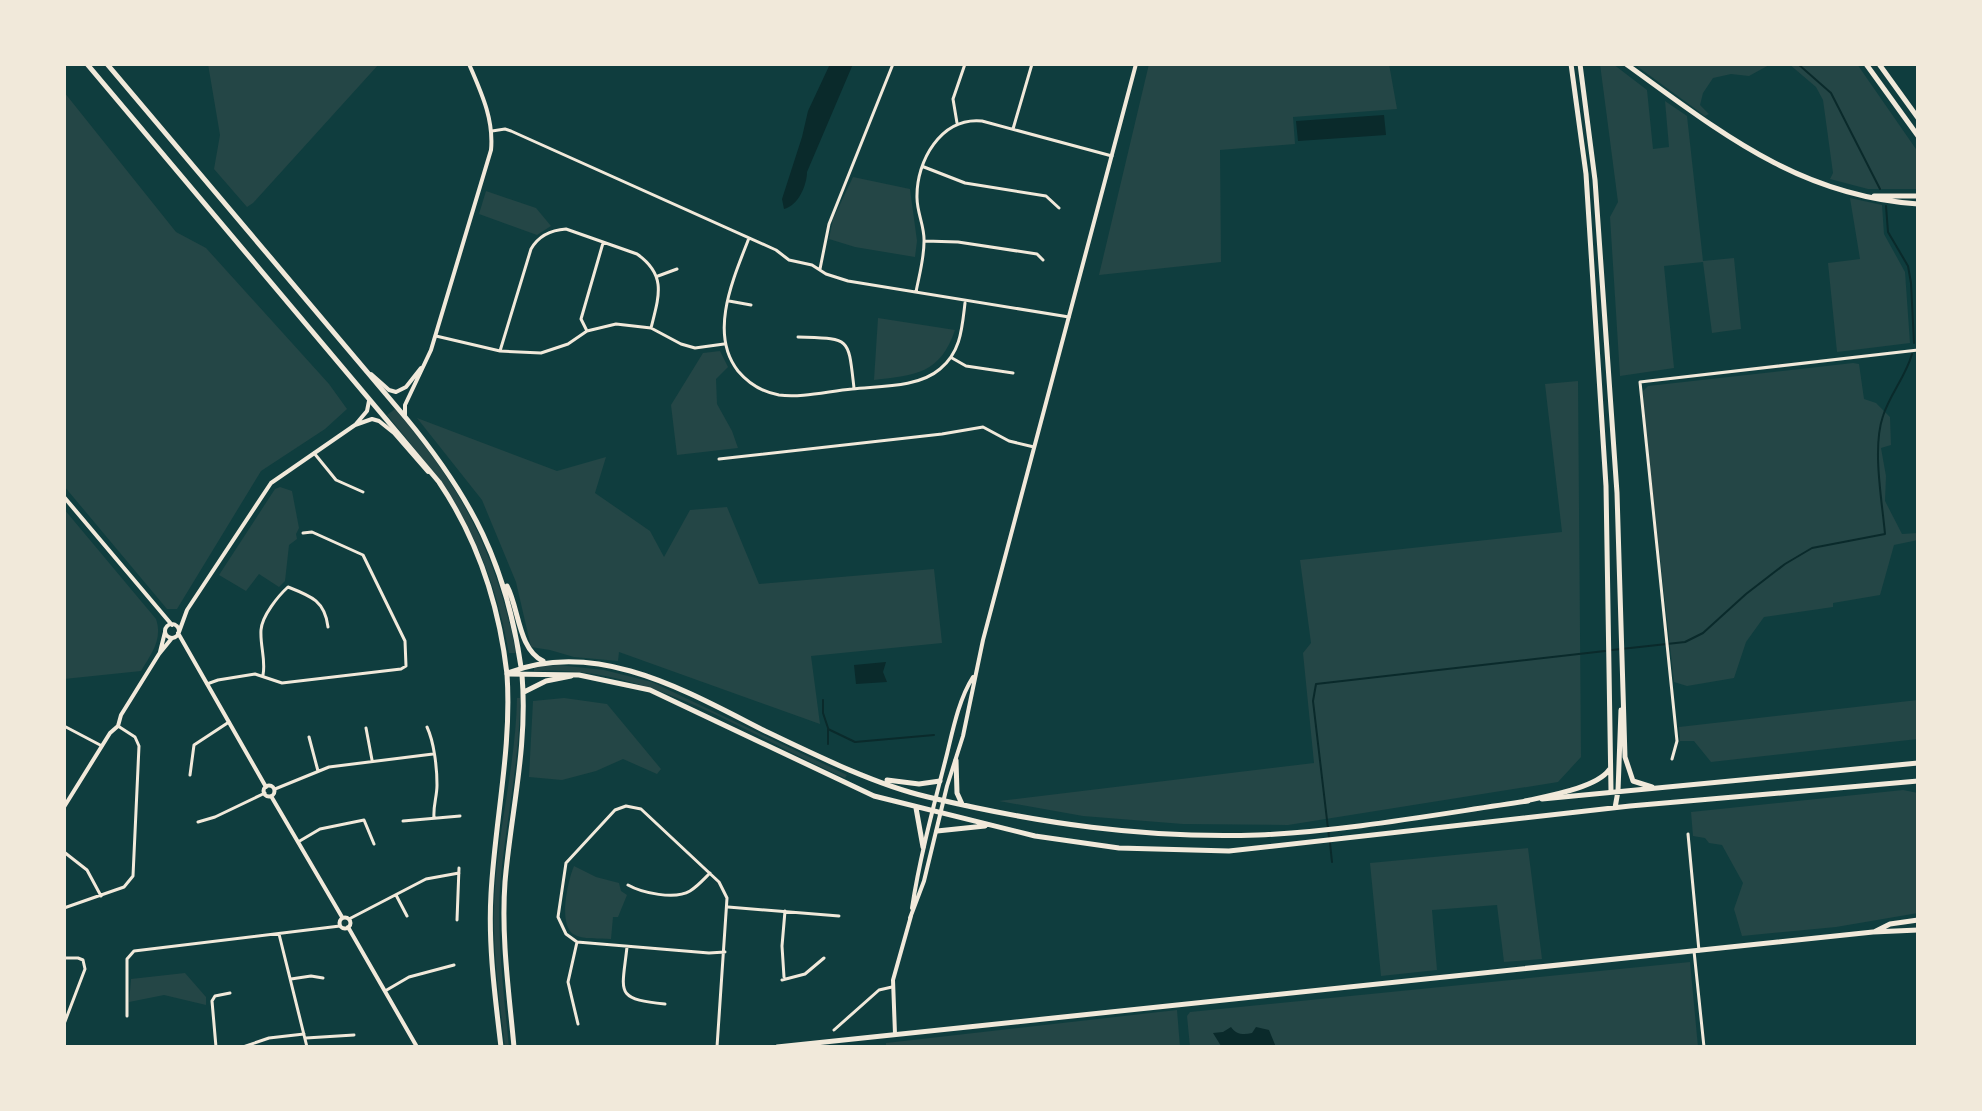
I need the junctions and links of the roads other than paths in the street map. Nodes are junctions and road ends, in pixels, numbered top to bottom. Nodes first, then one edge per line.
1 (87, 64) edge
2 (107, 64) edge
3 (469, 64) edge
4 (893, 64) edge
5 (965, 64) edge
6 (1032, 64) edge
7 (1136, 64) edge
8 (1571, 64) edge
9 (1580, 64) edge
10 (1626, 64) edge
11 (1866, 64) edge
12 (1879, 64) edge
13 (1918, 118) edge
14 (957, 123) junction
15 (1013, 129) junction
16 (492, 131) junction
17 (1918, 136) edge
18 (1112, 156) junction
19 (923, 166) junction
20 (1865, 196) junction
21 (1918, 196) edge
22 (1918, 204) edge
23 (1059, 208) dead end
24 (749, 238) junction
25 (925, 241) junction
26 (603, 242) junction
27 (1043, 260) dead end
28 (677, 269) dead end
29 (820, 269) junction
30 (658, 276) junction
31 (916, 293) junction
32 (729, 301) junction
33 (966, 301) junction
34 (751, 305) dead end
35 (1069, 317) junction
36 (651, 328) junction
37 (587, 331) junction
38 (436, 336) junction
39 (798, 337) dead end
40 (724, 344) junction
41 (1918, 350) edge
42 (500, 351) junction
43 (351, 353) junction
44 (952, 358) junction
45 (427, 360) junction
46 (1013, 373) dead end
47 (854, 388) junction
48 (368, 397) junction
49 (406, 418) junction
50 (355, 425) junction
51 (1034, 447) junction
52 (314, 452) junction
53 (719, 459) dead end
54 (437, 480) junction
55 (363, 492) dead end
56 (64, 497) edge
57 (303, 533) dead end
58 (501, 575) junction
59 (187, 610) junction
60 (160, 611) junction
61 (173, 625) junction
62 (328, 627) dead end
63 (165, 632) junction
64 (178, 632) junction
65 (173, 638) junction
66 (186, 648) junction
67 (159, 654) junction
68 (550, 662) junction
69 (522, 668) junction
70 (507, 674) junction
71 (522, 675) junction
72 (579, 675) junction
73 (974, 675) junction
74 (262, 676) junction
75 (207, 684) junction
76 (523, 693) junction
77 (1623, 693) junction
78 (229, 722) junction
79 (64, 726) edge
80 (118, 726) junction
81 (427, 727) dead end
82 (366, 728) dead end
83 (309, 737) dead end
84 (102, 746) junction
85 (433, 754) junction
86 (1672, 759) dead end
87 (956, 760) junction
88 (373, 761) junction
89 (1917, 762) edge
90 (1610, 768) junction
91 (318, 771) junction
92 (190, 775) dead end
93 (874, 778) junction
94 (940, 781) junction
95 (1918, 781) edge
96 (266, 787) junction
97 (1652, 787) junction
98 (275, 789) junction
99 (1614, 791) junction
100 (265, 793) junction
101 (271, 796) junction
102 (936, 798) junction
103 (944, 799) junction
104 (1525, 801) junction
105 (962, 804) junction
106 (64, 807) edge
107 (916, 808) junction
108 (1614, 808) junction
109 (933, 812) junction
110 (941, 813) junction
111 (460, 816) dead end
112 (434, 818) junction
113 (403, 821) dead end
114 (198, 822) dead end
115 (990, 826) junction
116 (937, 831) junction
117 (1688, 834) dead end
118 (298, 842) junction
119 (374, 844) dead end
120 (923, 847) junction
121 (64, 852) edge
122 (710, 873) junction
123 (628, 885) dead end
124 (396, 894) junction
125 (101, 896) junction
126 (728, 907) junction
127 (64, 908) edge
128 (785, 911) junction
129 (407, 916) dead end
130 (839, 916) dead end
131 (342, 917) junction
132 (910, 918) junction
133 (349, 919) junction
134 (457, 920) dead end
135 (1918, 920) edge
136 (340, 926) junction
137 (348, 927) junction
138 (1918, 930) edge
139 (1873, 932) junction
140 (279, 934) junction
141 (577, 942) junction
142 (627, 947) junction
143 (1697, 951) junction
144 (725, 952) junction
145 (709, 953) junction
146 (64, 958) edge
147 (724, 958) junction
148 (824, 958) dead end
149 (454, 965) dead end
150 (323, 978) dead end
151 (290, 979) junction
152 (892, 987) junction
153 (385, 991) junction
154 (230, 993) dead end
155 (665, 1004) dead end
156 (127, 1016) dead end
157 (64, 1024) edge
158 (578, 1024) dead end
159 (834, 1030) dead end
160 (895, 1034) junction
161 (354, 1035) dead end
162 (304, 1036) junction
163 (216, 1047) edge
164 (243, 1047) edge
165 (307, 1047) edge
166 (417, 1047) edge
167 (501, 1047) edge
168 (517, 1047) edge
169 (717, 1047) edge
170 (777, 1047) edge
171 (1704, 1047) edge

1 - 48 main road
2 - 43 main road
3 - 16 main road
4 - 29 street
5 - 14 street
6 - 15 street
7 - 18 main road
8 - 90 main road
9 - 77 main road
10 - 20 main road
11 - 17 main road
12 - 13 main road
14 - 15 street
14 - 19 street
15 - 18 street
16 - 24 street
16 - 38 main road
18 - 35 main road
19 - 23 street
19 - 25 street
20 - 21 main road
20 - 22 main road
24 - 29 street
24 - 32 street
25 - 27 street
25 - 31 street
26 - 30 street
26 - 37 street
26 - 42 street
28 - 30 street
29 - 31 street
30 - 36 street
31 - 33 street
32 - 34 street
32 - 40 street
33 - 35 street
33 - 44 street
35 - 51 main road
36 - 37 street
36 - 40 street
37 - 42 street
38 - 42 street
38 - 45 main road
39 - 47 street
40 - 47 street
41 - 86 street
43 - 45 main road
43 - 49 main road
44 - 46 street
44 - 47 street
45 - 49 main road
48 - 50 main road
48 - 54 main road
49 - 58 main road
50 - 52 main road
50 - 54 main road
51 - 53 street
51 - 73 main road
52 - 55 street
52 - 59 main road
54 - 70 main road
56 - 60 main road
57 - 74 street
58 - 68 main road
58 - 69 main road
59 - 61 main road
59 - 64 main road
60 - 61 main road
60 - 63 main road
61 - 63 main road
61 - 64 main road
62 - 74 street
63 - 65 main road
63 - 67 main road
64 - 65 main road
64 - 66 main road
65 - 66 main road
65 - 67 main road
66 - 75 main road
67 - 80 main road
68 - 69 main road
68 - 93 main road
69 - 70 main road
69 - 71 main road
70 - 71 main road
70 - 167 main road
71 - 72 main road
71 - 76 main road
72 - 76 main road
72 - 107 main road
73 - 87 main road
73 - 94 main road
74 - 75 street
75 - 78 main road
76 - 168 main road
77 - 97 main road
77 - 99 main road
78 - 92 street
78 - 96 main road
79 - 84 street
80 - 84 main road
80 - 125 street
81 - 85 street
82 - 88 street
83 - 91 street
84 - 106 main road
85 - 88 street
85 - 112 street
87 - 103 main road
87 - 105 main road
88 - 91 street
89 - 97 main road
90 - 99 main road
90 - 104 main road
91 - 98 street
93 - 94 main road
93 - 102 main road
94 - 102 main road
95 - 108 main road
96 - 98 main road
96 - 100 main road
97 - 99 main road
98 - 101 main road
99 - 104 main road
99 - 108 main road
100 - 101 main road
100 - 114 street
101 - 118 main road
102 - 103 main road
102 - 109 main road
103 - 105 main road
103 - 110 main road
104 - 105 main road
107 - 109 main road
107 - 120 main road
108 - 115 main road
109 - 110 main road
109 - 120 main road
110 - 115 main road
110 - 116 main road
111 - 112 street
112 - 113 street
115 - 116 main road
116 - 132 main road
117 - 143 street
118 - 119 street
118 - 131 main road
120 - 132 main road
121 - 125 street
122 - 123 street
122 - 126 street
122 - 141 street
124 - 129 street
124 - 133 street
124 - 134 street
125 - 127 street
126 - 128 street
126 - 144 street
128 - 130 street
128 - 148 street
131 - 133 main road
131 - 136 main road
132 - 152 main road
133 - 137 main road
135 - 139 main road
136 - 137 main road
136 - 140 street
137 - 153 main road
138 - 139 main road
139 - 143 main road
140 - 151 street
140 - 156 street
141 - 142 street
141 - 158 street
142 - 145 street
142 - 155 street
143 - 160 main road
143 - 171 street
144 - 145 street
144 - 147 street
145 - 147 street
146 - 157 street
147 - 169 street
149 - 153 street
150 - 151 street
151 - 162 street
152 - 159 street
152 - 160 main road
153 - 166 main road
154 - 163 street
160 - 170 main road
161 - 162 street
162 - 164 street
162 - 165 street

